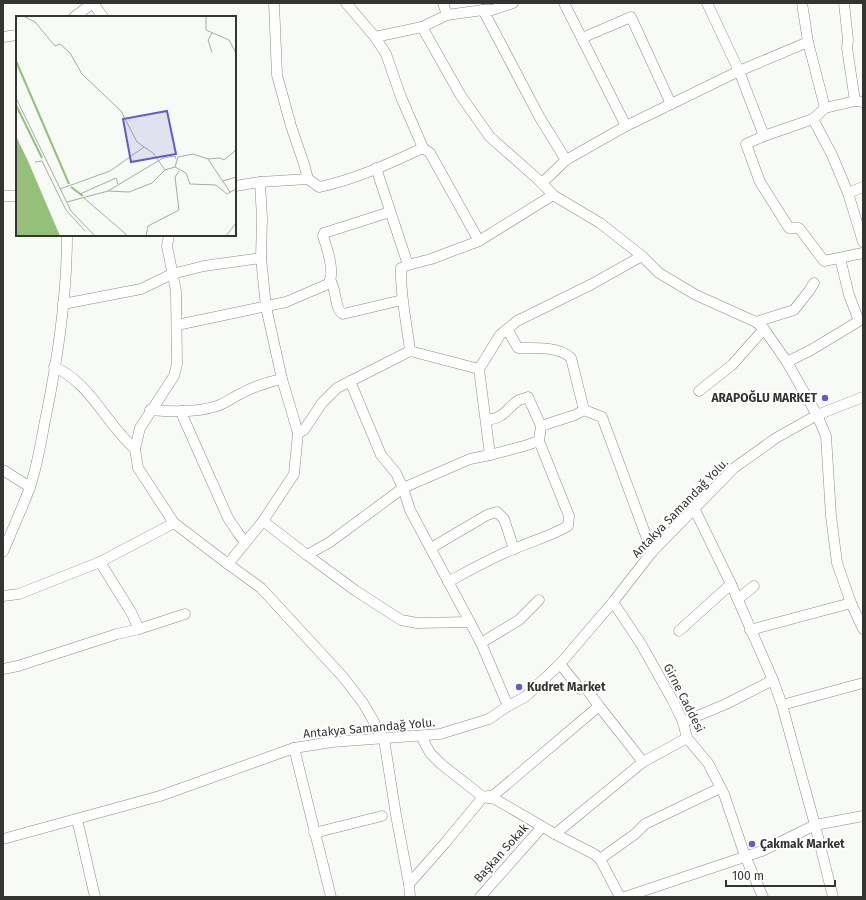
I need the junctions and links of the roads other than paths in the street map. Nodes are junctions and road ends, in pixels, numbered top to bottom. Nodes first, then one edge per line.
1 (93, 3) edge
2 (274, 3) edge
3 (346, 3) edge
4 (443, 3) edge
5 (513, 3) edge
6 (564, 3) edge
7 (707, 3) edge
8 (802, 3) edge
9 (844, 3) edge
10 (483, 10) junction
11 (447, 15) junction
12 (75, 16) edge
13 (102, 16) edge
14 (422, 27) junction
15 (3, 35) edge
16 (16, 35) edge
17 (375, 37) junction
18 (582, 38) junction
19 (808, 42) junction
20 (739, 71) junction
21 (859, 101) edge
22 (671, 104) junction
23 (825, 108) junction
24 (813, 119) junction
25 (626, 126) junction
26 (764, 136) junction
27 (423, 148) junction
28 (566, 160) junction
29 (376, 168) junction
30 (308, 179) junction
31 (260, 182) junction
32 (542, 183) junction
33 (236, 186) edge
34 (863, 187) edge
35 (848, 193) junction
36 (553, 195) junction
37 (3, 196) edge
38 (16, 196) edge
39 (390, 212) junction
40 (67, 236) edge
41 (169, 236) edge
42 (480, 241) junction
43 (863, 242) edge
44 (863, 253) edge
45 (642, 256) junction
46 (261, 258) junction
47 (840, 258) junction
48 (408, 265) junction
49 (172, 274) junction
50 (330, 280) junction
51 (814, 283) dead end
52 (402, 300) junction
53 (63, 304) junction
54 (266, 307) junction
55 (861, 320) edge
56 (756, 322) junction
57 (177, 325) junction
58 (507, 329) junction
59 (764, 329) junction
60 (410, 351) junction
61 (787, 362) junction
62 (54, 366) junction
63 (479, 369) junction
64 (282, 379) junction
65 (350, 381) junction
66 (699, 391) dead end
67 (860, 398) edge
68 (863, 408) edge
69 (150, 410) junction
70 (584, 410) junction
71 (182, 411) junction
72 (817, 415) junction
73 (486, 420) junction
74 (541, 426) junction
75 (298, 433) junction
76 (539, 441) junction
77 (135, 449) junction
78 (490, 455) junction
79 (3, 470) edge
80 (30, 487) junction
81 (403, 488) junction
82 (694, 508) junction
83 (263, 521) junction
84 (174, 523) junction
85 (245, 542) junction
86 (432, 548) junction
87 (514, 549) junction
88 (3, 552) edge
89 (652, 552) junction
90 (307, 555) junction
91 (100, 562) junction
92 (228, 564) junction
93 (448, 582) junction
94 (731, 584) junction
95 (754, 586) dead end
96 (3, 596) edge
97 (738, 599) junction
98 (539, 600) dead end
99 (613, 602) junction
100 (852, 603) junction
101 (185, 614) dead end
102 (470, 622) junction
103 (863, 629) edge
104 (139, 630) junction
105 (750, 630) junction
106 (679, 631) dead end
107 (481, 642) junction
108 (560, 664) junction
109 (3, 669) edge
110 (773, 680) junction
111 (863, 684) edge
112 (782, 705) junction
113 (508, 706) junction
114 (599, 706) junction
115 (684, 722) junction
116 (421, 736) junction
117 (687, 738) junction
118 (384, 739) junction
119 (294, 748) junction
120 (642, 762) junction
121 (720, 788) junction
122 (483, 797) junction
123 (382, 816) dead end
124 (863, 816) edge
125 (77, 819) junction
126 (816, 825) junction
127 (542, 827) junction
128 (314, 833) junction
129 (555, 834) junction
130 (3, 839) edge
131 (745, 856) junction
132 (600, 859) junction
133 (409, 884) junction
134 (95, 897) edge
135 (331, 897) edge
136 (410, 897) edge
137 (480, 897) edge
138 (620, 897) edge
139 (625, 897) edge
140 (763, 897) edge
141 (833, 897) edge

1 - 12 street
1 - 13 street
2 - 30 street
3 - 17 street
4 - 11 street
5 - 10 street
6 - 18 street
7 - 20 street
8 - 19 street
9 - 21 street
10 - 11 street
10 - 28 street
11 - 14 street
14 - 17 street
14 - 32 street
15 - 16 street
17 - 27 street
18 - 22 street
18 - 25 street
19 - 20 street
19 - 23 street
20 - 22 street
20 - 26 street
21 - 23 street
22 - 25 street
23 - 24 street
24 - 26 street
24 - 35 street
25 - 28 street
26 - 47 street
27 - 29 street
27 - 42 street
28 - 32 street
29 - 30 street
29 - 39 street
30 - 31 street
31 - 33 street
31 - 46 street
32 - 36 street
34 - 35 street
35 - 43 street
36 - 42 street
36 - 45 street
37 - 38 street
39 - 48 street
39 - 50 street
40 - 53 street
41 - 49 street
42 - 48 street
44 - 47 street
45 - 56 street
45 - 58 street
46 - 49 street
46 - 54 street
47 - 55 street
48 - 52 street
49 - 53 street
49 - 57 street
50 - 52 street
50 - 54 street
51 - 56 street
52 - 60 street
53 - 62 street
54 - 57 street
54 - 64 street
55 - 61 street
56 - 59 street
57 - 69 street
58 - 63 street
58 - 70 street
59 - 61 street
59 - 66 street
60 - 63 street
60 - 65 street
61 - 72 street
62 - 77 street
62 - 80 street
63 - 73 street
64 - 71 street
64 - 75 street
65 - 75 street
65 - 81 street
67 - 68 street
67 - 72 street, Antakya Samandağ Yolu.
69 - 71 street
69 - 77 street
70 - 74 street
70 - 89 street
71 - 85 street
72 - 82 street, Antakya Samandağ Yolu.
72 - 100 street
73 - 74 street
73 - 78 street
74 - 76 street
75 - 83 street
76 - 78 street
76 - 87 street
77 - 84 street
78 - 81 street
79 - 80 street
80 - 88 street
81 - 86 street
81 - 90 street
82 - 89 street, Antakya Samandağ Yolu.
82 - 94 street
83 - 85 street
83 - 90 street
84 - 91 street
84 - 92 street
85 - 92 street
86 - 87 street
86 - 93 street
87 - 93 street
89 - 99 street, Antakya Samandağ Yolu.
90 - 102 street
91 - 96 street
91 - 104 street
92 - 118 street
93 - 102 street
94 - 97 street
94 - 106 street
95 - 97 street
97 - 105 street
98 - 107 street
99 - 108 street, Antakya Samandağ Yolu.
99 - 115 street, Girne Caddesi
100 - 103 street
100 - 105 street
101 - 104 street
102 - 107 street
104 - 109 street
105 - 110 street
107 - 113 street
108 - 113 street, Antakya Samandağ Yolu.
108 - 114 street
110 - 112 street
110 - 115 street
111 - 112 street
112 - 126 street
113 - 116 street, Antakya Samandağ Yolu.
114 - 120 street
114 - 122 street
115 - 117 street, Girne Caddesi
116 - 118 street, Antakya Samandağ Yolu.
116 - 122 street
117 - 120 street
117 - 121 street, Girne Caddesi
118 - 119 street, Antakya Samandağ Yolu.
118 - 133 street
119 - 125 street, Antakya Samandağ Yolu.
119 - 128 street
120 - 129 street
121 - 131 street, Girne Caddesi
121 - 132 street
122 - 127 street
122 - 133 street
123 - 128 street
124 - 126 street
125 - 130 street, Antakya Samandağ Yolu.
125 - 134 street
126 - 131 street
126 - 141 street
127 - 129 street
127 - 137 street, Başkan Sokak
128 - 135 street
129 - 132 street
131 - 139 street
131 - 140 street, Girne Caddesi
132 - 138 street
133 - 136 street

